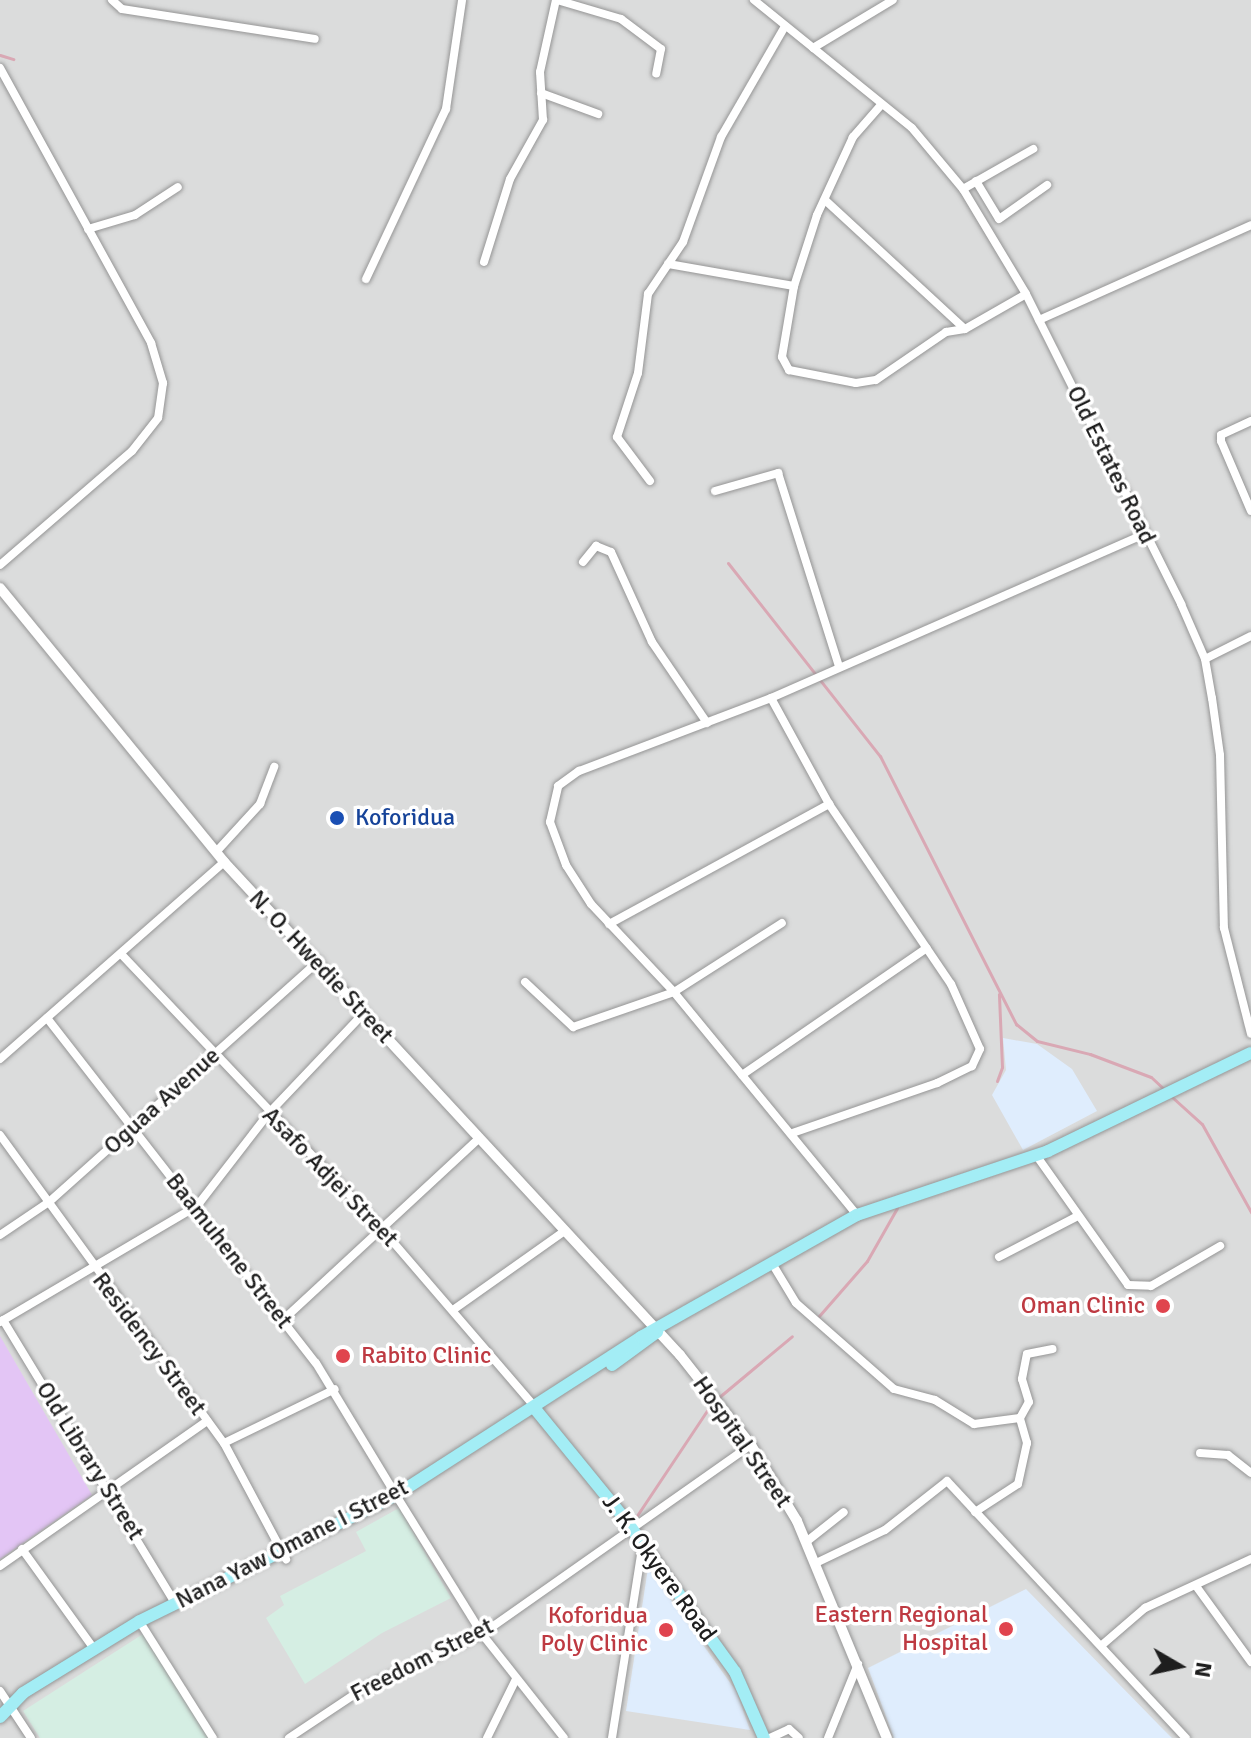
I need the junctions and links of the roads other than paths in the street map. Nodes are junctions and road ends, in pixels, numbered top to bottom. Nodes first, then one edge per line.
1 (112, 0) edge
2 (462, 0) edge
3 (556, 0) edge
4 (754, 0) edge
5 (870, 0) edge
6 (893, 0) edge
7 (877, 9) junction
8 (785, 26) junction
9 (315, 39) dead end
10 (813, 48) junction
11 (0, 68) edge
12 (656, 74) dead end
13 (541, 93) junction
14 (881, 105) junction
15 (598, 114) dead end
16 (1033, 149) dead end
17 (976, 181) junction
18 (1047, 185) dead end
19 (178, 187) dead end
20 (963, 189) junction
21 (825, 200) junction
22 (1251, 225) edge
23 (88, 229) junction
24 (484, 262) dead end
25 (668, 264) junction
26 (366, 279) dead end
27 (794, 286) junction
28 (1026, 294) junction
29 (1039, 320) junction
30 (965, 329) junction
31 (1251, 421) edge
32 (650, 481) dead end
33 (715, 491) dead end
34 (1251, 511) edge
35 (1145, 534) junction
36 (583, 562) dead end
37 (0, 565) edge
38 (0, 588) edge
39 (1251, 636) edge
40 (1205, 659) junction
41 (839, 666) junction
42 (771, 698) junction
43 (707, 723) junction
44 (274, 767) dead end
45 (829, 804) junction
46 (217, 851) junction
47 (224, 862) junction
48 (782, 923) dead end
49 (609, 924) junction
50 (927, 948) junction
51 (122, 955) junction
52 (319, 961) junction
53 (525, 982) dead end
54 (674, 992) junction
55 (364, 1013) junction
56 (47, 1018) junction
57 (1251, 1034) edge
58 (216, 1051) junction
59 (1251, 1053) edge
60 (0, 1059) edge
61 (742, 1075) junction
62 (268, 1114) junction
63 (132, 1127) junction
64 (793, 1133) junction
65 (0, 1135) edge
66 (477, 1140) junction
67 (1036, 1155) junction
68 (49, 1202) junction
69 (197, 1206) junction
70 (857, 1215) junction
71 (1076, 1217) junction
72 (381, 1228) junction
73 (563, 1232) junction
74 (0, 1235) edge
75 (1220, 1246) dead end
76 (999, 1257) dead end
77 (89, 1265) junction
78 (773, 1265) junction
79 (453, 1310) junction
80 (284, 1319) junction
81 (2, 1321) edge
82 (657, 1332) junction
83 (1053, 1349) dead end
84 (335, 1389) junction
85 (534, 1408) junction
86 (1020, 1418) junction
87 (207, 1421) junction
88 (224, 1443) junction
89 (751, 1445) junction
90 (1200, 1453) dead end
91 (1251, 1473) edge
92 (109, 1489) junction
93 (398, 1497) junction
94 (844, 1512) dead end
95 (975, 1512) junction
96 (632, 1527) junction
97 (643, 1542) junction
98 (806, 1542) junction
99 (22, 1549) junction
100 (285, 1556) junction
101 (1251, 1559) edge
102 (816, 1563) junction
103 (0, 1566) edge
104 (1196, 1586) junction
105 (175, 1603) junction
106 (143, 1627) junction
107 (482, 1634) junction
108 (1102, 1645) junction
109 (94, 1649) junction
110 (1251, 1662) edge
111 (858, 1664) junction
112 (516, 1679) junction
113 (0, 1691) edge
114 (11, 1707) junction
115 (0, 1717) edge
116 (31, 1738) edge
117 (213, 1738) edge
118 (289, 1738) edge
119 (487, 1738) edge
120 (564, 1738) edge
121 (612, 1738) edge
122 (767, 1738) edge
123 (799, 1738) edge
124 (828, 1738) edge
125 (887, 1738) edge
126 (1186, 1738) edge

1 - 9 street
2 - 26 street
3 - 12 street
3 - 13 street
4 - 8 street, Old Estates Road
5 - 7 street
6 - 7 street
7 - 10 street
8 - 10 street, Old Estates Road
8 - 25 street
10 - 14 street, Old Estates Road
11 - 23 street
13 - 15 street
13 - 24 street
14 - 20 street, Old Estates Road
14 - 21 street
16 - 17 street
17 - 18 street
17 - 20 street
19 - 23 street
20 - 28 street, Old Estates Road
21 - 27 street
21 - 30 street
22 - 29 street
23 - 37 street
25 - 27 street
25 - 32 street
27 - 30 street
28 - 29 street, Old Estates Road
28 - 30 street
29 - 35 street, Old Estates Road
31 - 34 street
33 - 41 street
35 - 40 street, Old Estates Road
35 - 41 street
36 - 43 street
38 - 46 street, N. O. Hwedie Street
39 - 40 street
40 - 57 street, Old Estates Road
41 - 42 street
42 - 43 street
42 - 45 street
43 - 49 street
44 - 46 street
45 - 49 street
45 - 50 street
46 - 47 street, N. O. Hwedie Street
47 - 51 street
47 - 52 street, N. O. Hwedie Street
48 - 54 street
49 - 54 street
50 - 61 street
50 - 64 street
51 - 56 street
51 - 58 street, Asafo Adjei Street
52 - 55 street, N. O. Hwedie Street
52 - 58 street, Oguaa Avenue
53 - 54 street
54 - 61 street
55 - 62 street
55 - 66 street, N. O. Hwedie Street
56 - 60 street
56 - 63 street, Baamuhene Street
58 - 62 street, Asafo Adjei Street
58 - 63 street, Oguaa Avenue
59 - 67 main road, Nana Yaw Omane I Street
61 - 64 street
62 - 69 street
62 - 72 street, Asafo Adjei Street
63 - 68 street, Oguaa Avenue
63 - 69 street, Baamuhene Street
64 - 70 street
65 - 68 street, Residency Street
66 - 72 street
66 - 73 street, N. O. Hwedie Street
67 - 70 main road, Nana Yaw Omane I Street
67 - 71 street
68 - 74 street, Oguaa Avenue
68 - 77 street, Residency Street
69 - 77 street
69 - 80 street, Baamuhene Street
70 - 78 main road, Nana Yaw Omane I Street
71 - 75 street
71 - 76 street
72 - 79 street, Asafo Adjei Street
72 - 80 street
73 - 79 street
73 - 82 street, N. O. Hwedie Street
77 - 81 street
77 - 87 street, Residency Street
78 - 82 main road, Nana Yaw Omane I Street
78 - 86 street
79 - 85 street, Asafo Adjei Street
80 - 84 street, Baamuhene Street
81 - 92 street, Old Library Street
82 - 85 main road, Nana Yaw Omane I Street
82 - 89 street, Hospital Street
83 - 86 street
84 - 88 street
84 - 93 street, Baamuhene Street
85 - 93 main road, Nana Yaw Omane I Street
85 - 96 main road, J. K. Okyere Road
86 - 95 street
87 - 88 street, Residency Street
87 - 92 street
88 - 100 street, Residency Street
89 - 96 street, Freedom Street
89 - 98 street, Hospital Street
90 - 91 street
92 - 99 street
92 - 105 street, Old Library Street
93 - 100 main road, Nana Yaw Omane I Street
93 - 107 street, Baamuhene Street
94 - 98 street
95 - 102 street
95 - 108 street
96 - 97 main road, J. K. Okyere Road
96 - 107 street, Freedom Street
97 - 121 street
97 - 122 main road, J. K. Okyere Road
98 - 102 street, Hospital Street
99 - 103 street
99 - 109 street
100 - 105 main road, Nana Yaw Omane I Street
100 - 106 main road, Nana Yaw Omane I Street
101 - 104 street
102 - 111 street, Hospital Street
104 - 108 street
104 - 110 street
105 - 109 main road, Nana Yaw Omane I Street
106 - 114 main road, Nana Yaw Omane I Street
106 - 117 street
107 - 112 street, Baamuhene Street
107 - 118 street, Freedom Street
108 - 126 street
109 - 114 main road, Nana Yaw Omane I Street
111 - 124 street
111 - 125 street, Hospital Street
112 - 119 street
112 - 120 street, Baamuhene Street
113 - 114 street
114 - 115 main road, Nana Yaw Omane I Street
114 - 116 street
122 - 123 street

